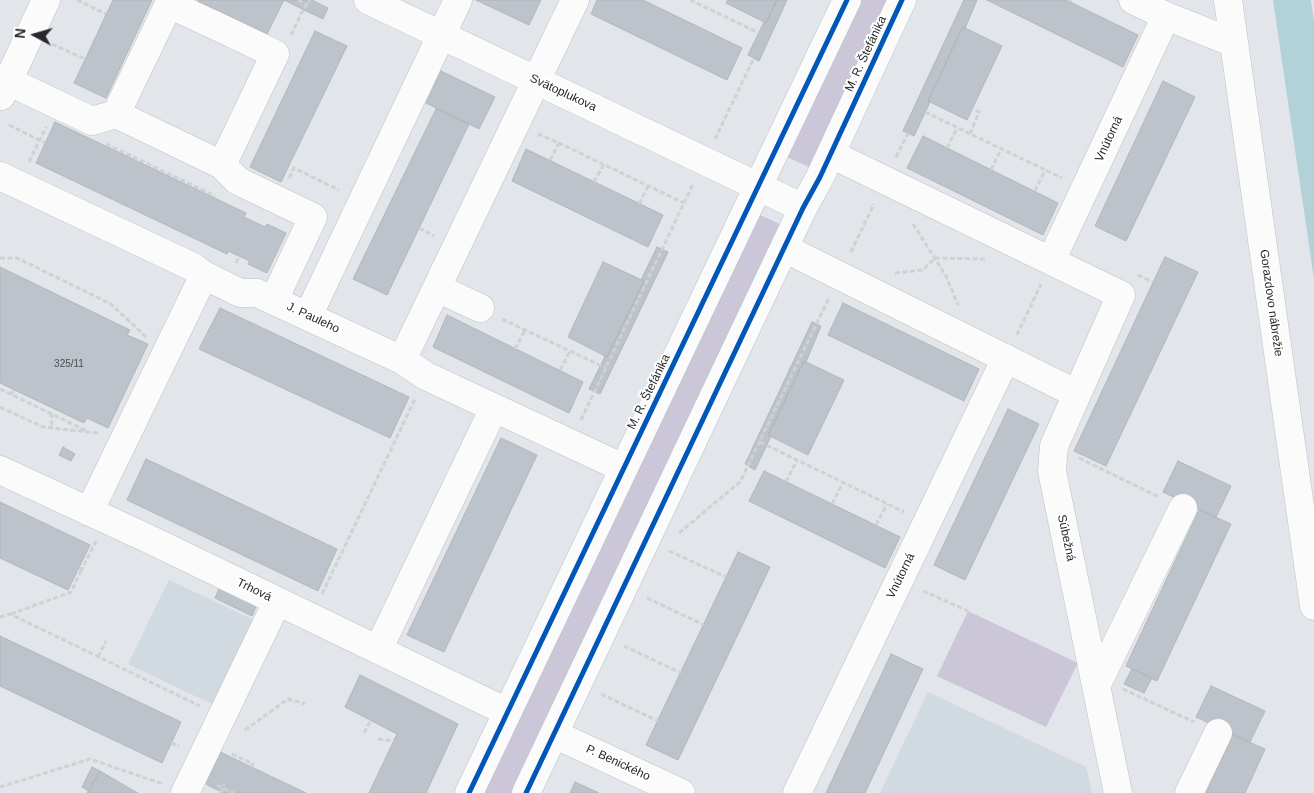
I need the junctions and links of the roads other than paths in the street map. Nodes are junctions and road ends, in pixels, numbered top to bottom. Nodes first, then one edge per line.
1 (46, 0) edge
2 (368, 0) edge
3 (458, 0) edge
4 (576, 0) edge
5 (847, 0) edge
6 (902, 0) edge
7 (1133, 0) edge
8 (1228, 0) edge
9 (1166, 16) junction
10 (442, 35) junction
11 (1234, 43) junction
12 (538, 81) junction
13 (4, 89) edge
14 (116, 114) junction
15 (831, 154) junction
16 (228, 171) junction
17 (9, 181) edge
18 (758, 186) junction
19 (803, 208) junction
20 (784, 248) junction
21 (1052, 261) junction
22 (204, 275) junction
23 (437, 288) junction
24 (274, 300) junction
25 (480, 308) road end
26 (308, 316) junction
27 (1006, 358) junction
28 (402, 360) junction
29 (1078, 394) junction
30 (494, 408) junction
31 (624, 468) junction
32 (0, 470) edge
33 (1182, 508) road end
34 (89, 512) junction
35 (277, 602) junction
36 (1314, 606) edge
37 (378, 650) junction
38 (1098, 682) junction
39 (507, 712) junction
40 (1218, 733) road end
41 (554, 734) junction
42 (175, 789) edge
43 (469, 793) edge
44 (526, 793) edge
45 (681, 793) edge
46 (797, 793) edge
47 (1118, 793) edge
48 (1189, 793) edge

1 - 13 street
2 - 10 street, Svätoplukova
3 - 10 street
4 - 12 street
5 - 18 street, M. R. Štefánika
6 - 15 street, M. R. Štefánika
7 - 9 street
8 - 11 street, Gorazdovo nábrežie
9 - 11 street
9 - 21 street, Vnútorná
10 - 12 street, Svätoplukova
10 - 26 street
11 - 36 street, Gorazdovo nábrežie
12 - 18 street, Svätoplukova
12 - 23 street
13 - 14 street
14 - 16 street
14 - 16 street
15 - 19 street, M. R. Štefánika
15 - 21 street
16 - 24 street
17 - 22 street, J. Pauleho
18 - 19 street
18 - 31 street, M. R. Štefánika
19 - 20 street, M. R. Štefánika
20 - 27 street
20 - 41 street, M. R. Štefánika
21 - 29 street, Súbežná
22 - 24 street, J. Pauleho
22 - 34 street
23 - 25 street
23 - 28 street
24 - 26 street, J. Pauleho
26 - 28 street, J. Pauleho
27 - 29 street
27 - 46 street, Vnútorná
28 - 30 street, J. Pauleho
29 - 38 street, Súbežná
30 - 31 street, J. Pauleho
30 - 37 street
31 - 39 street, M. R. Štefánika
32 - 34 street, Trhová
33 - 38 street
34 - 35 street, Trhová
35 - 37 street, Trhová
35 - 42 street
37 - 39 street, Trhová
38 - 47 street, Súbežná
39 - 43 street, M. R. Štefánika
40 - 48 street
41 - 44 street, M. R. Štefánika
41 - 45 street, P. Benického

